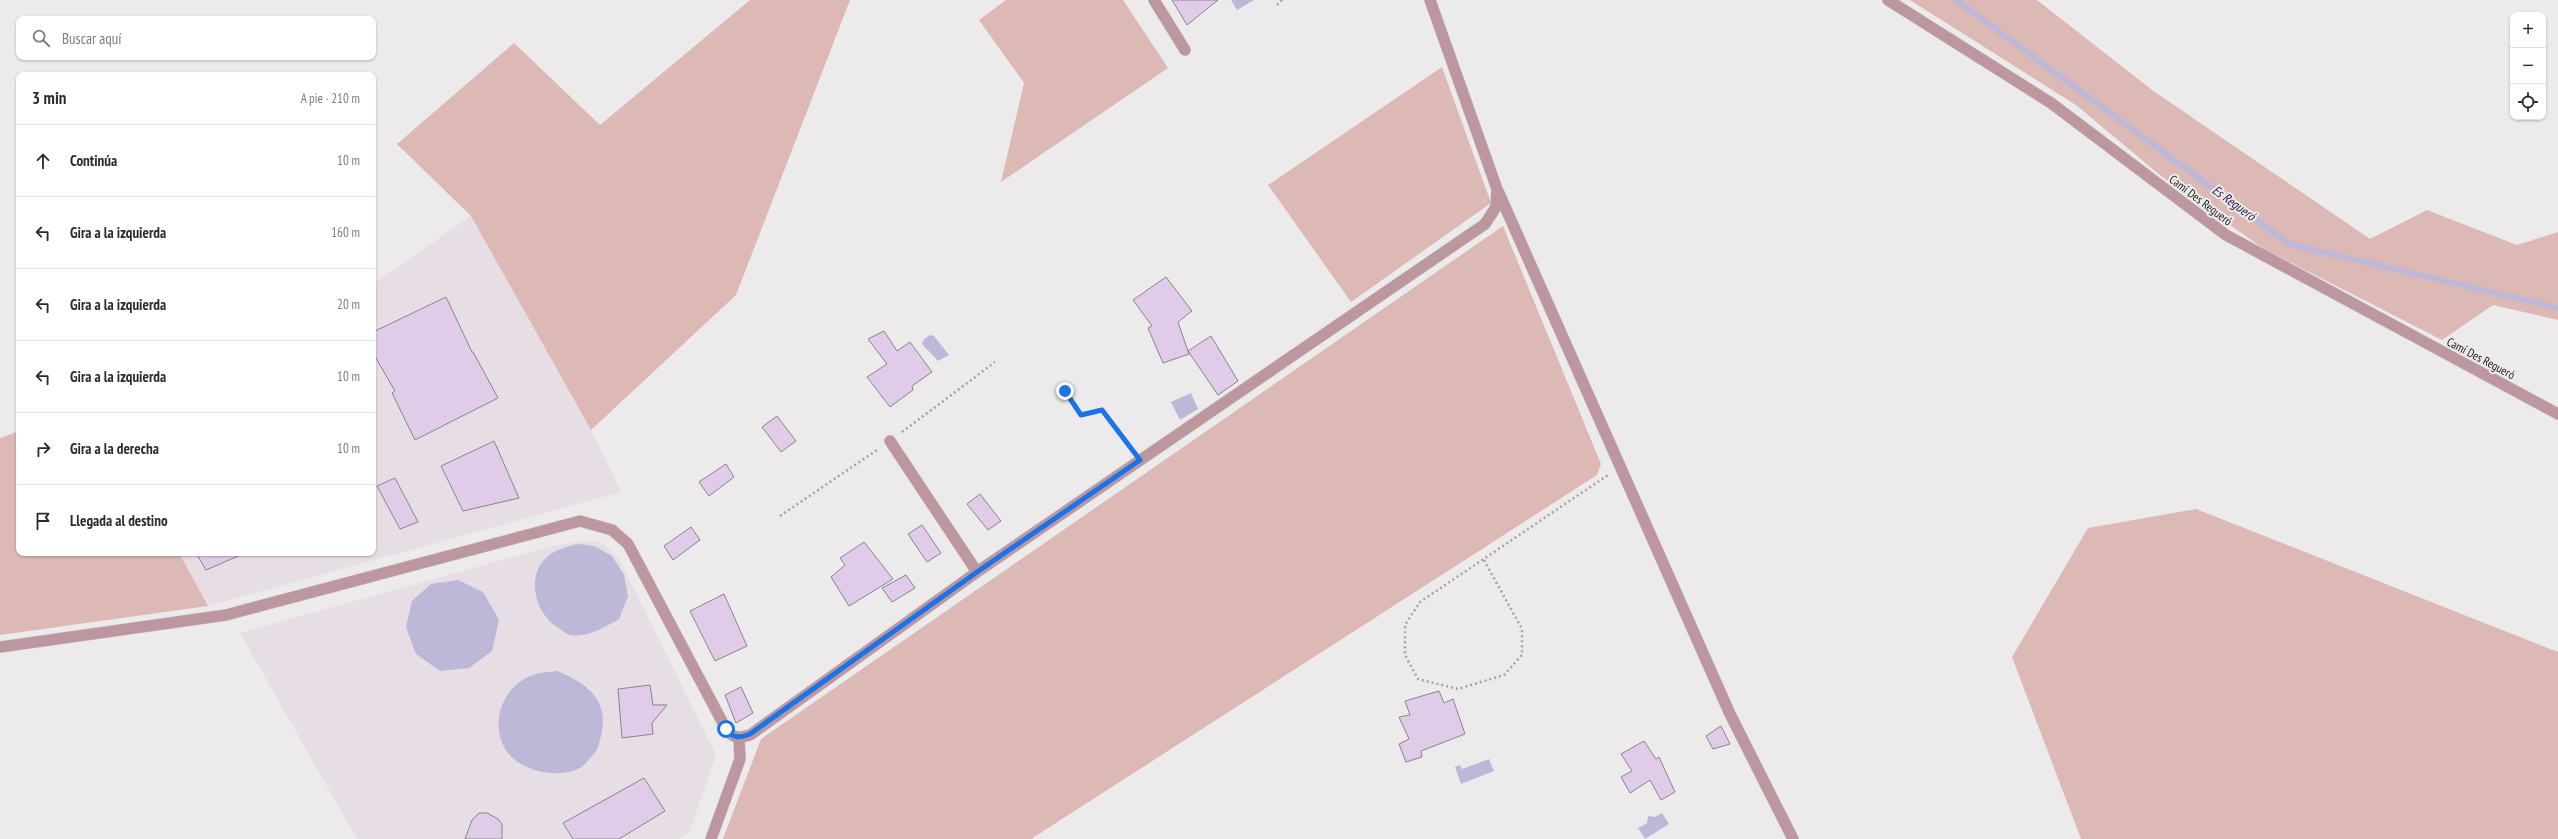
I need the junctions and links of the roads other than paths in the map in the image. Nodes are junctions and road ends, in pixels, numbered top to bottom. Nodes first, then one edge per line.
1 (1154, 0) edge
2 (1430, 0) edge
3 (1888, 0) edge
4 (1185, 50) dead end
5 (1497, 188) junction
6 (2558, 414) edge
7 (890, 441) dead end
8 (977, 572) junction
9 (0, 647) edge
10 (739, 738) junction
11 (711, 839) edge
12 (1793, 839) edge

1 - 4 street
2 - 5 street
3 - 6 street, Camí Des Regueró
5 - 8 street
5 - 12 street
7 - 8 street
8 - 10 street
9 - 10 street
10 - 11 street

